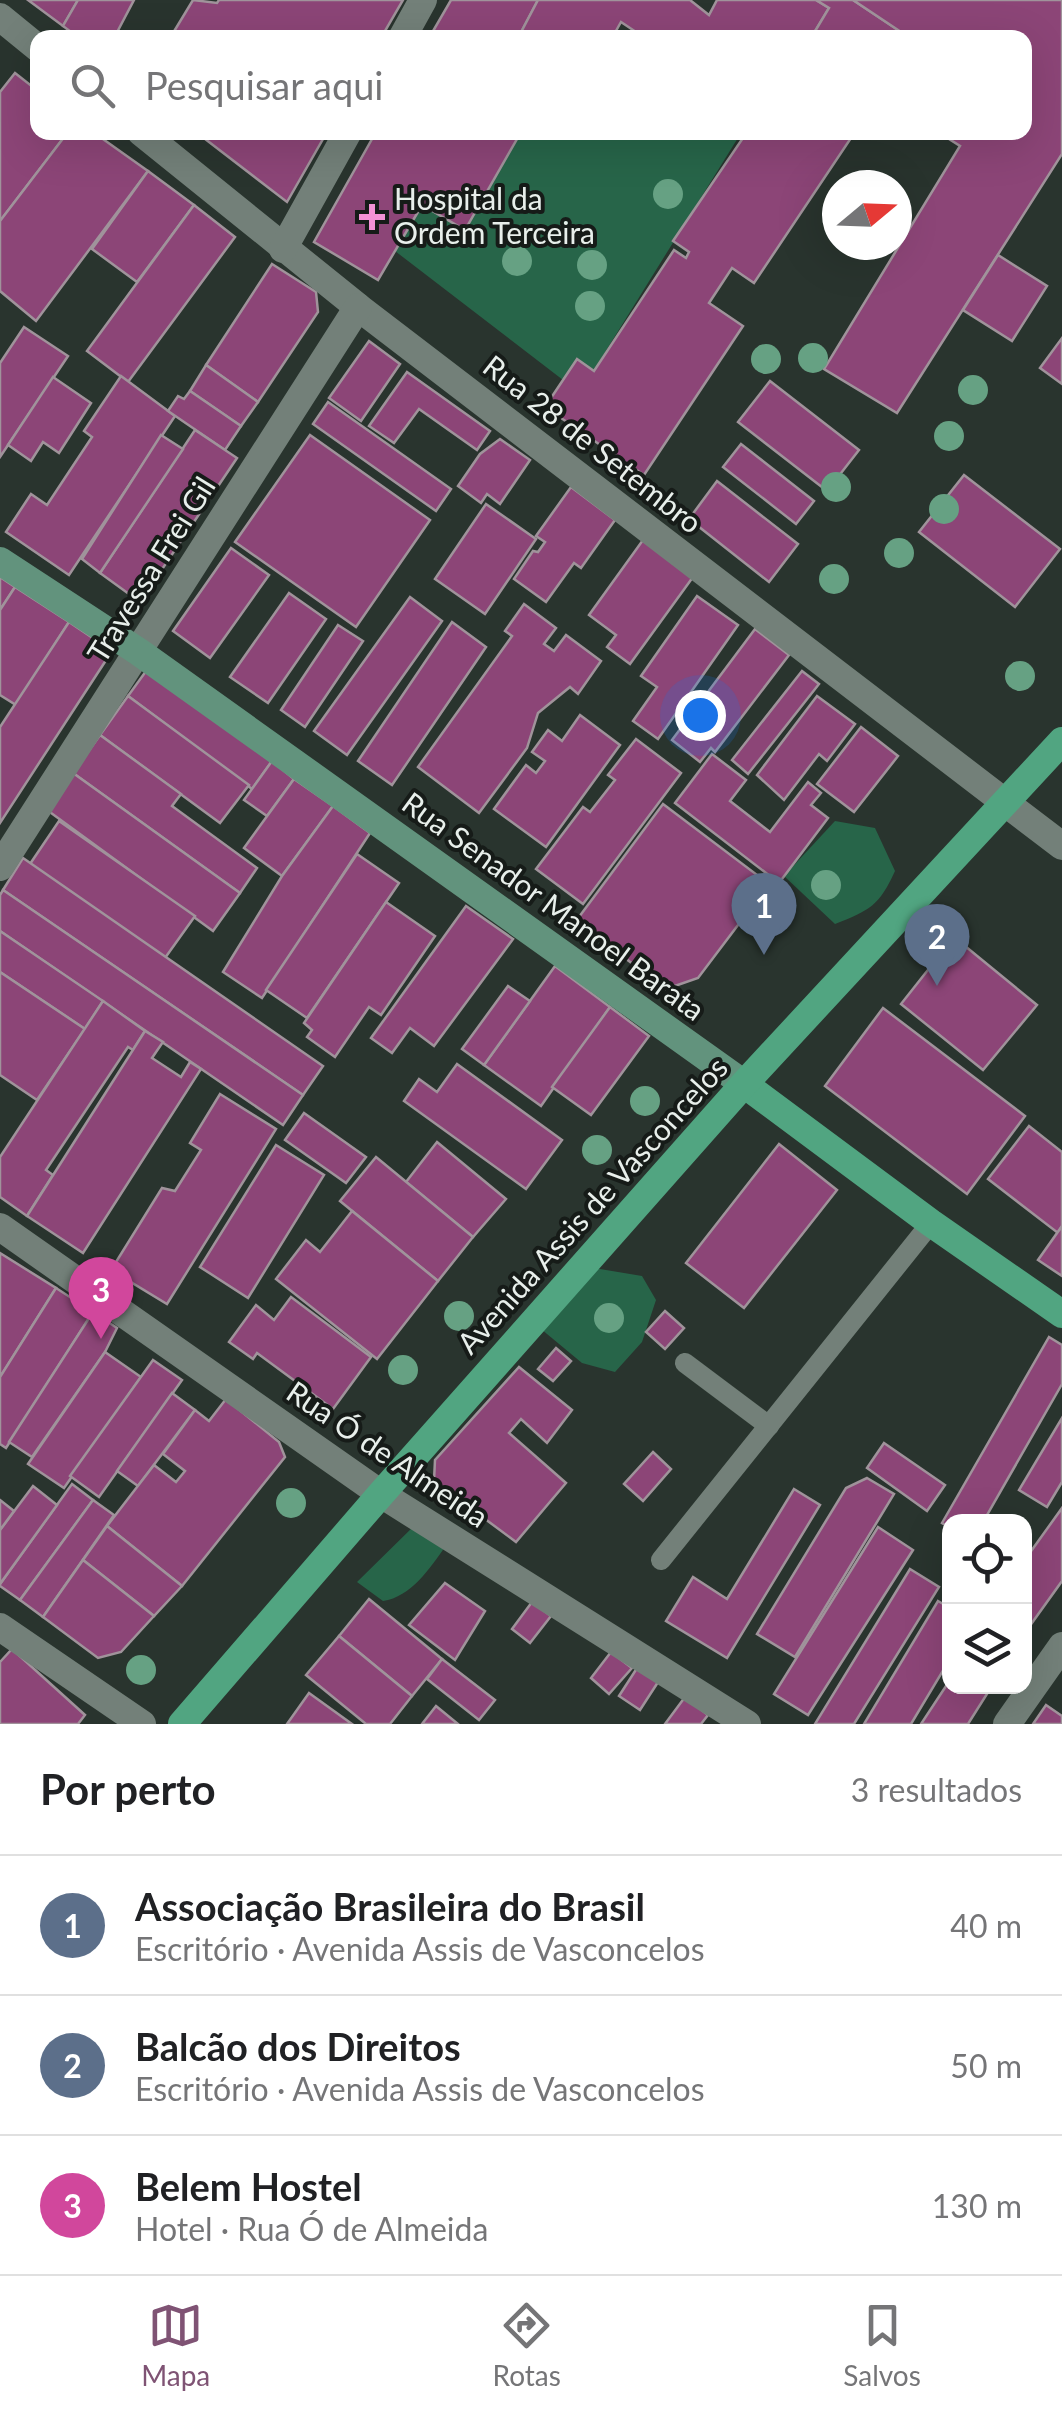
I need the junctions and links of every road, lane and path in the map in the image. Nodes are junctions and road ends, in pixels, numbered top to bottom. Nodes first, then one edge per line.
1 (423, 0) edge
2 (0, 17) edge
3 (406, 30) edge
4 (30, 41) edge
5 (151, 140) edge
6 (344, 140) edge
7 (284, 248) junction
8 (358, 306) junction
9 (0, 561) edge
10 (139, 652) junction
11 (1062, 741) edge
12 (1006, 804) junction
13 (1062, 846) edge
14 (0, 867) edge
15 (744, 1084) junction
16 (931, 1223) junction
17 (0, 1226) edge
18 (1062, 1314) edge
19 (684, 1363) dead end
20 (769, 1426) junction
21 (381, 1494) junction
22 (661, 1560) dead end
23 (0, 1627) edge
24 (1062, 1646) edge
25 (142, 1724) edge
26 (182, 1724) edge
27 (748, 1724) edge
28 (1008, 1724) edge

1 - 3 street
2 - 4 street
5 - 7 street, Rua 28 de Setembro
6 - 7 street
7 - 8 street, Rua 28 de Setembro
8 - 10 street, Travessa Frei Gil
8 - 12 street, Rua 28 de Setembro
9 - 10 main road, Rua Senador Manoel Barata
10 - 14 street, Travessa Frei Gil
10 - 15 main road, Rua Senador Manoel Barata
11 - 12 main road, Avenida Assis de Vasconcelos
12 - 13 street, Rua 28 de Setembro
12 - 15 main road, Avenida Assis de Vasconcelos
15 - 16 main road, Rua Senador Manoel Barata
15 - 21 main road, Avenida Assis de Vasconcelos
16 - 18 main road, Rua Senador Manoel Barata
16 - 20 lane
17 - 21 street, Rua Ó de Almeida
19 - 20 lane
20 - 22 lane
21 - 26 main road, Avenida Assis de Vasconcelos
21 - 27 street, Rua Ó de Almeida
23 - 25 street
24 - 28 street

